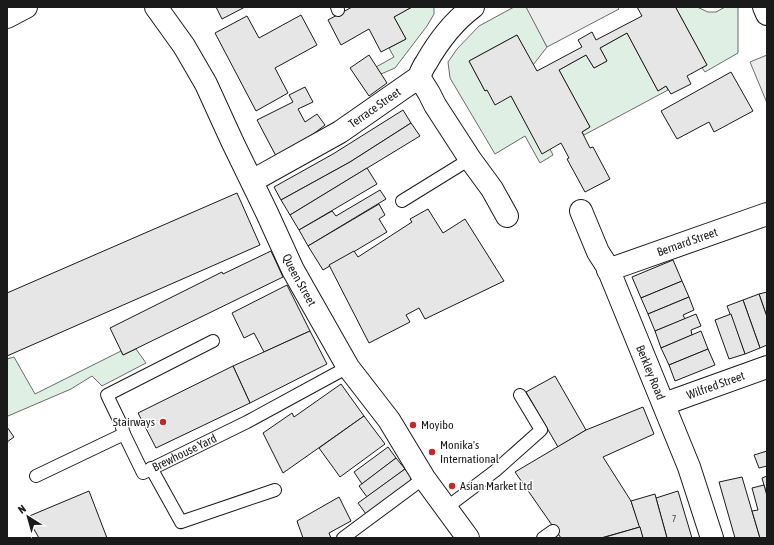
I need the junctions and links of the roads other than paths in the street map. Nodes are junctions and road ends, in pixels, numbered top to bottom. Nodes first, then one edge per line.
1 (26, 7) edge
2 (156, 7) edge
3 (764, 7) edge
4 (461, 11) edge
5 (767, 14) edge
6 (7, 17) edge
7 (419, 77) junction
8 (470, 160) junction
9 (252, 181) junction
10 (402, 201) dead end
11 (581, 211) dead end
12 (767, 214) edge
13 (507, 216) dead end
14 (608, 270) junction
15 (213, 341) dead end
16 (348, 367) junction
17 (767, 367) edge
18 (520, 396) dead end
19 (664, 404) junction
20 (124, 434) junction
21 (151, 468) junction
22 (36, 476) dead end
23 (424, 478) junction
24 (275, 490) dead end
25 (446, 508) junction
26 (343, 538) edge
27 (468, 538) edge
28 (712, 538) edge

1 - 6 street
2 - 9 street, Queen Street
3 - 5 street
4 - 7 street, Terrace Street
7 - 8 street
7 - 9 street, Terrace Street
8 - 10 lane
8 - 13 street
9 - 16 street, Queen Street
11 - 14 street, Berkley Road
12 - 14 street, Bernard Street
14 - 19 street, Berkley Road
15 - 20 lane
16 - 21 lane, Brewhouse Yard
16 - 23 street, Queen Street
17 - 19 street, Wilfred Street
18 - 25 lane
19 - 28 street, Berkley Road
20 - 21 lane, Brewhouse Yard
20 - 22 lane
21 - 24 lane
23 - 25 street, Queen Street
23 - 26 lane
25 - 27 street, Queen Street

